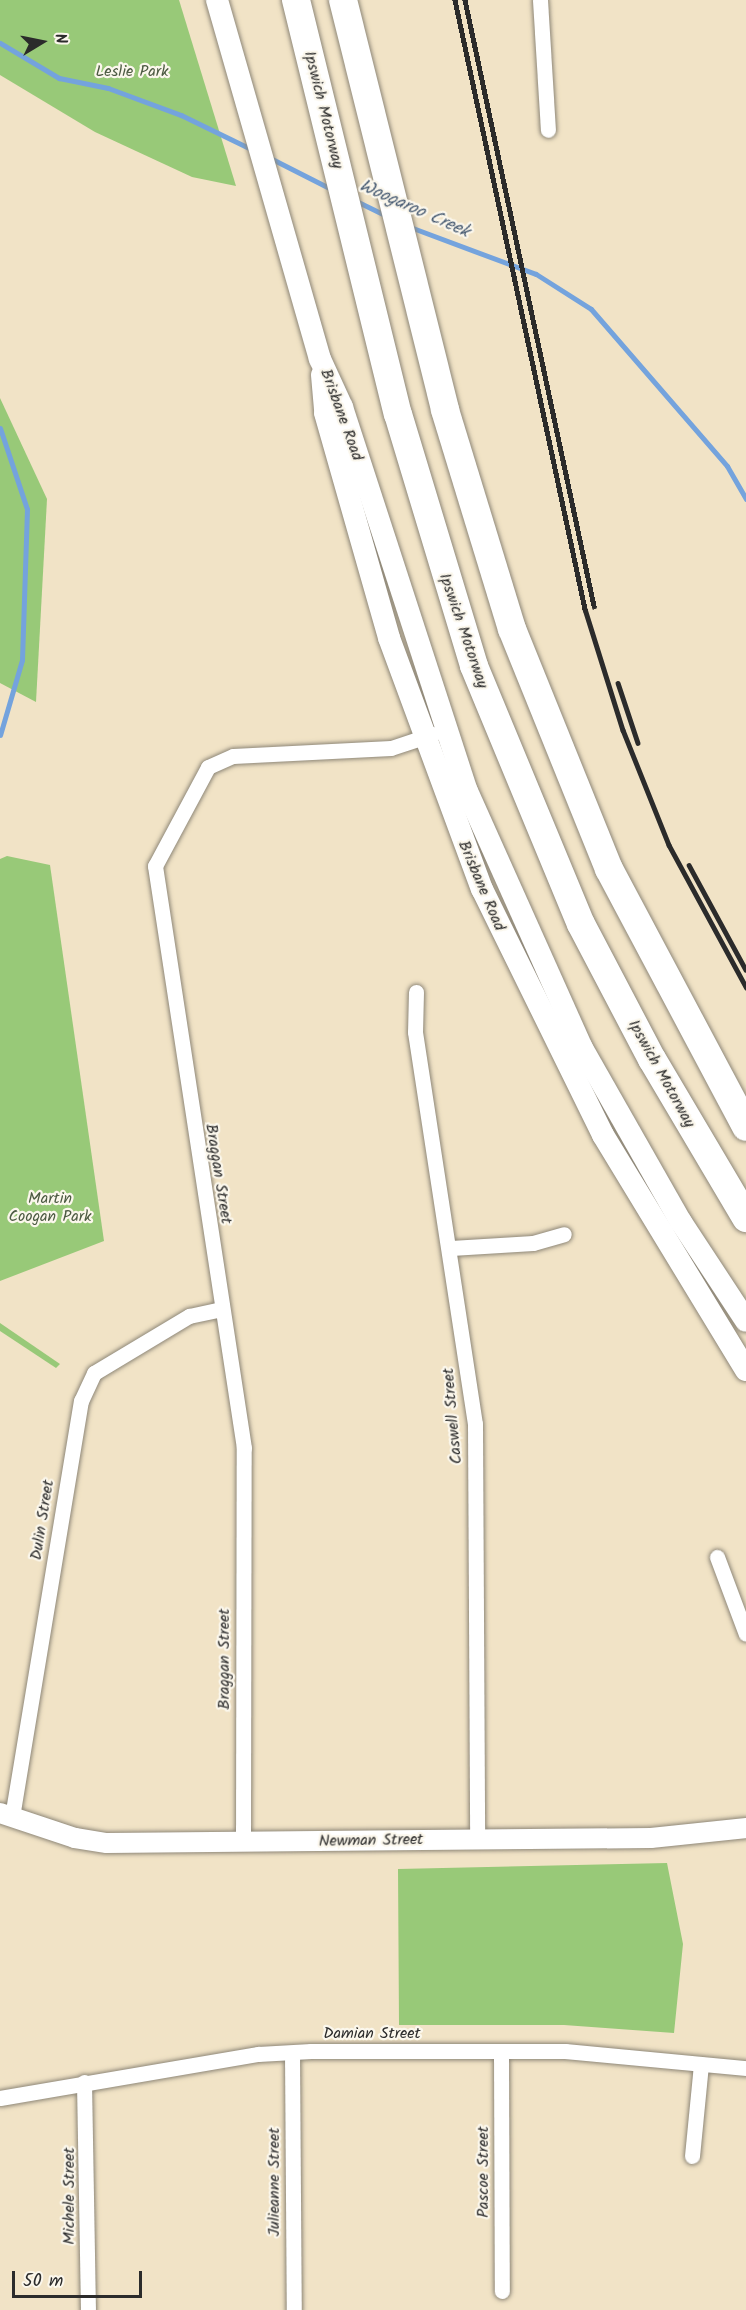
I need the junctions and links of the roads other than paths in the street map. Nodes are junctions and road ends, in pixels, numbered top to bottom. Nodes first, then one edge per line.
1 (217, 0) edge
2 (296, 0) edge
3 (343, 0) edge
4 (540, 0) edge
5 (548, 130) dead end
6 (320, 359) junction
7 (444, 730) junction
8 (422, 738) junction
9 (416, 992) dead end
10 (746, 1127) edge
11 (746, 1218) edge
12 (564, 1234) dead end
13 (451, 1248) junction
14 (222, 1310) junction
15 (746, 1321) edge
16 (746, 1370) edge
17 (717, 1557) dead end
18 (746, 1634) edge
19 (6, 1815) edge
20 (746, 1828) edge
21 (477, 1840) junction
22 (243, 1843) junction
23 (292, 2053) junction
24 (501, 2053) junction
25 (700, 2064) junction
26 (746, 2068) edge
27 (84, 2082) junction
28 (0, 2098) edge
29 (692, 2156) dead end
30 (502, 2291) dead end
31 (88, 2310) edge
32 (294, 2310) edge

1 - 6 main road, Brisbane Road
2 - 11 highway, Ipswich Motorway
3 - 10 highway
4 - 5 street
6 - 7 main road, Brisbane Road
6 - 8 main road, Brisbane Road
7 - 8 street, Braggan Street
7 - 15 main road, Brisbane Road
8 - 14 street, Braggan Street
8 - 16 main road, Brisbane Road
9 - 13 street, Caswell Street
12 - 13 street
13 - 21 street, Caswell Street
14 - 19 street, Dulin Street
14 - 22 street, Braggan Street
17 - 18 street
19 - 22 street, Newman Street
20 - 21 street, Newman Street
21 - 22 street, Newman Street
23 - 24 street, Damian Street
23 - 27 street, Damian Street
23 - 32 street, Julieanne Street
24 - 25 street, Damian Street
24 - 30 street, Pascoe Street
25 - 26 street, Damian Street
25 - 29 street
27 - 28 street, Damian Street
27 - 31 street, Michele Street

